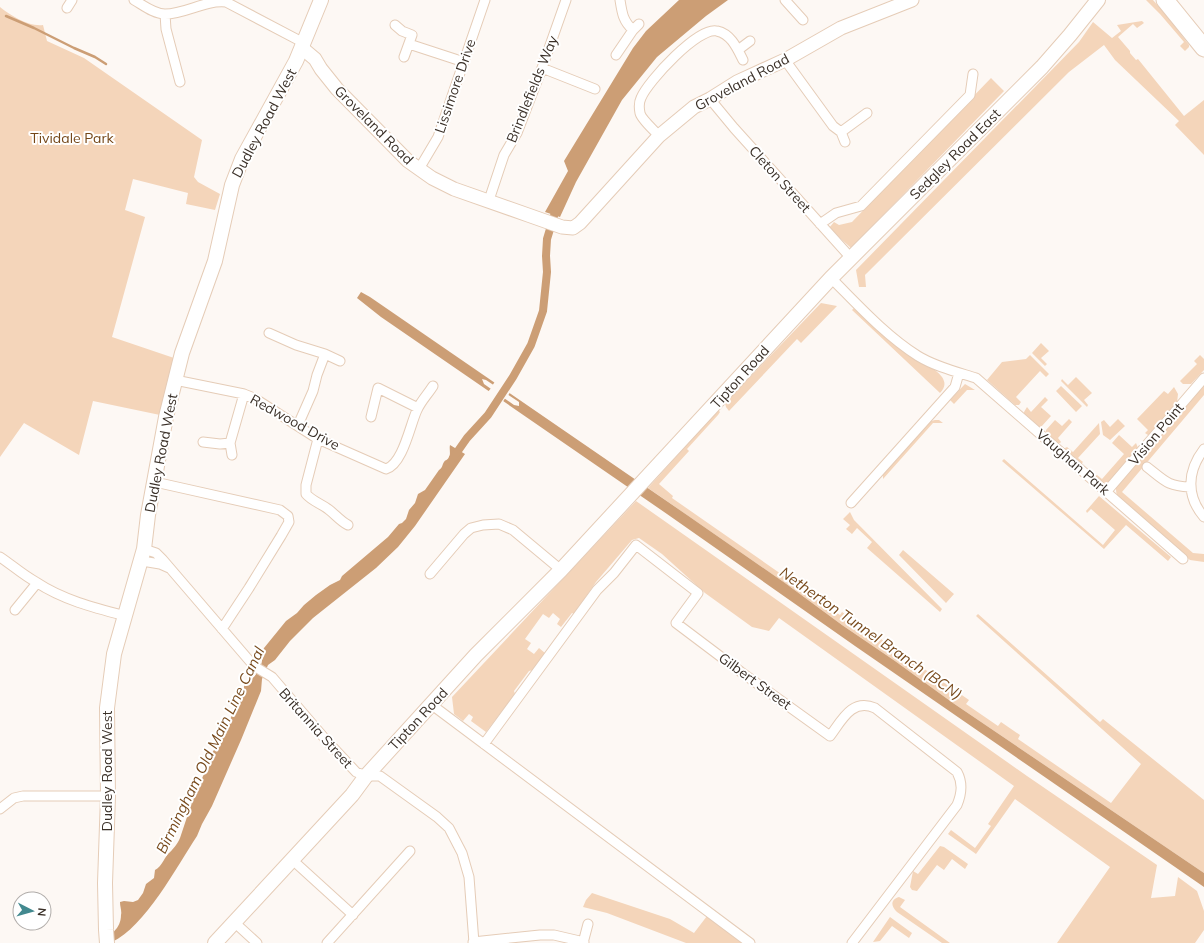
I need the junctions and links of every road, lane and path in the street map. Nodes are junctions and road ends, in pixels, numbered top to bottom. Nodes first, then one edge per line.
1 (134, 0) edge
2 (321, 0) edge
3 (485, 0) edge
4 (566, 0) edge
5 (620, 0) edge
6 (785, 0) edge
7 (910, 0) edge
8 (1092, 0) edge
9 (1098, 0) edge
10 (1165, 0) edge
11 (1177, 0) edge
12 (165, 14) junction
13 (803, 20) dead end
14 (395, 25) dead end
15 (1076, 27) junction
16 (750, 41) dead end
17 (409, 44) junction
18 (1204, 47) edge
19 (738, 50) junction
20 (301, 51) junction
21 (616, 55) dead end
22 (404, 57) dead end
23 (743, 60) dead end
24 (785, 60) junction
25 (464, 62) junction
26 (542, 68) junction
27 (973, 74) dead end
28 (180, 82) dead end
29 (595, 89) dead end
30 (710, 99) junction
31 (867, 112) dead end
32 (841, 132) junction
33 (659, 136) junction
34 (845, 142) dead end
35 (420, 170) junction
36 (489, 200) junction
37 (820, 224) junction
38 (851, 258) junction
39 (831, 278) junction
40 (269, 334) dead end
41 (325, 354) junction
42 (340, 361) dead end
43 (959, 373) junction
44 (1204, 378) edge
45 (175, 380) junction
46 (433, 386) dead end
47 (244, 394) junction
48 (418, 408) junction
49 (371, 417) dead end
50 (298, 425) junction
51 (318, 438) junction
52 (203, 442) dead end
53 (230, 443) junction
54 (1204, 449) edge
55 (232, 455) dead end
56 (1147, 467) dead end
57 (155, 482) junction
58 (1190, 487) junction
59 (1107, 491) junction
60 (851, 503) dead end
61 (1204, 517) edge
62 (348, 525) dead end
63 (143, 555) junction
64 (0, 557) edge
65 (1183, 559) dead end
66 (561, 570) junction
67 (430, 574) dead end
68 (37, 583) junction
69 (15, 610) dead end
70 (126, 616) junction
71 (222, 629) junction
72 (432, 705) junction
73 (484, 744) junction
74 (366, 776) junction
75 (108, 796) junction
76 (0, 809) edge
77 (410, 851) dead end
78 (298, 865) dead end
79 (353, 915) junction
80 (234, 922) junction
81 (588, 924) dead end
82 (107, 936) edge
83 (584, 942) edge
84 (214, 943) edge
85 (257, 943) edge
86 (327, 943) edge
87 (473, 943) edge
88 (750, 943) edge
89 (852, 943) edge

1 - 12 street
2 - 20 main road, Dudley Road West
3 - 25 street, Lissimore Drive
4 - 26 street, Brindlefields Way
5 - 21 street
6 - 13 street
7 - 24 street, Groveland Road
8 - 15 main road, Sedgley Road East
9 - 15 main road, Sedgley Road East
10 - 18 highway
11 - 18 highway
12 - 20 street
12 - 28 street
14 - 17 street
15 - 38 main road, Sedgley Road East
16 - 19 street
17 - 22 street
17 - 25 street
19 - 23 street
19 - 33 street
20 - 35 street, Groveland Road
20 - 45 main road, Dudley Road West
24 - 30 street, Groveland Road
24 - 32 street
25 - 35 street, Lissimore Drive
26 - 29 street
26 - 36 street, Brindlefields Way
27 - 37 street
30 - 33 street, Groveland Road
30 - 37 street, Cleton Street
31 - 32 street
32 - 34 street
33 - 36 street, Groveland Road
35 - 36 street, Groveland Road
37 - 38 street, Cleton Street
38 - 39 main road, Sedgley Road East
39 - 43 street, Vaughan Park
39 - 66 main road, Tipton Road
40 - 41 street
41 - 42 street
41 - 50 street
43 - 59 street, Vaughan Park
43 - 60 street
44 - 59 street, Vision Point
45 - 47 street, Redwood Drive
45 - 57 main road, Dudley Road West
46 - 48 street, Redwood Drive
47 - 50 street, Redwood Drive
47 - 53 street
48 - 49 street
48 - 51 street, Redwood Drive
50 - 51 street, Redwood Drive
51 - 62 street
52 - 53 street
53 - 55 street
54 - 58 street
56 - 58 street
57 - 63 main road, Dudley Road West
57 - 71 street
58 - 61 street
59 - 65 street, Vaughan Park
63 - 70 main road, Dudley Road West
63 - 71 street
64 - 68 street
66 - 67 street
66 - 72 main road, Tipton Road
68 - 69 street
68 - 70 street
70 - 75 main road, Dudley Road West
71 - 74 street, Britannia Street
72 - 73 street
72 - 74 main road, Tipton Road
73 - 88 street
73 - 89 street, Gilbert Street
74 - 80 main road, Tipton Road
74 - 87 street
75 - 76 street
75 - 82 main road, Dudley Road West
77 - 79 street
78 - 79 street
79 - 86 street
80 - 84 main road, Tipton Road
80 - 85 street
81 - 83 street
83 - 87 street

